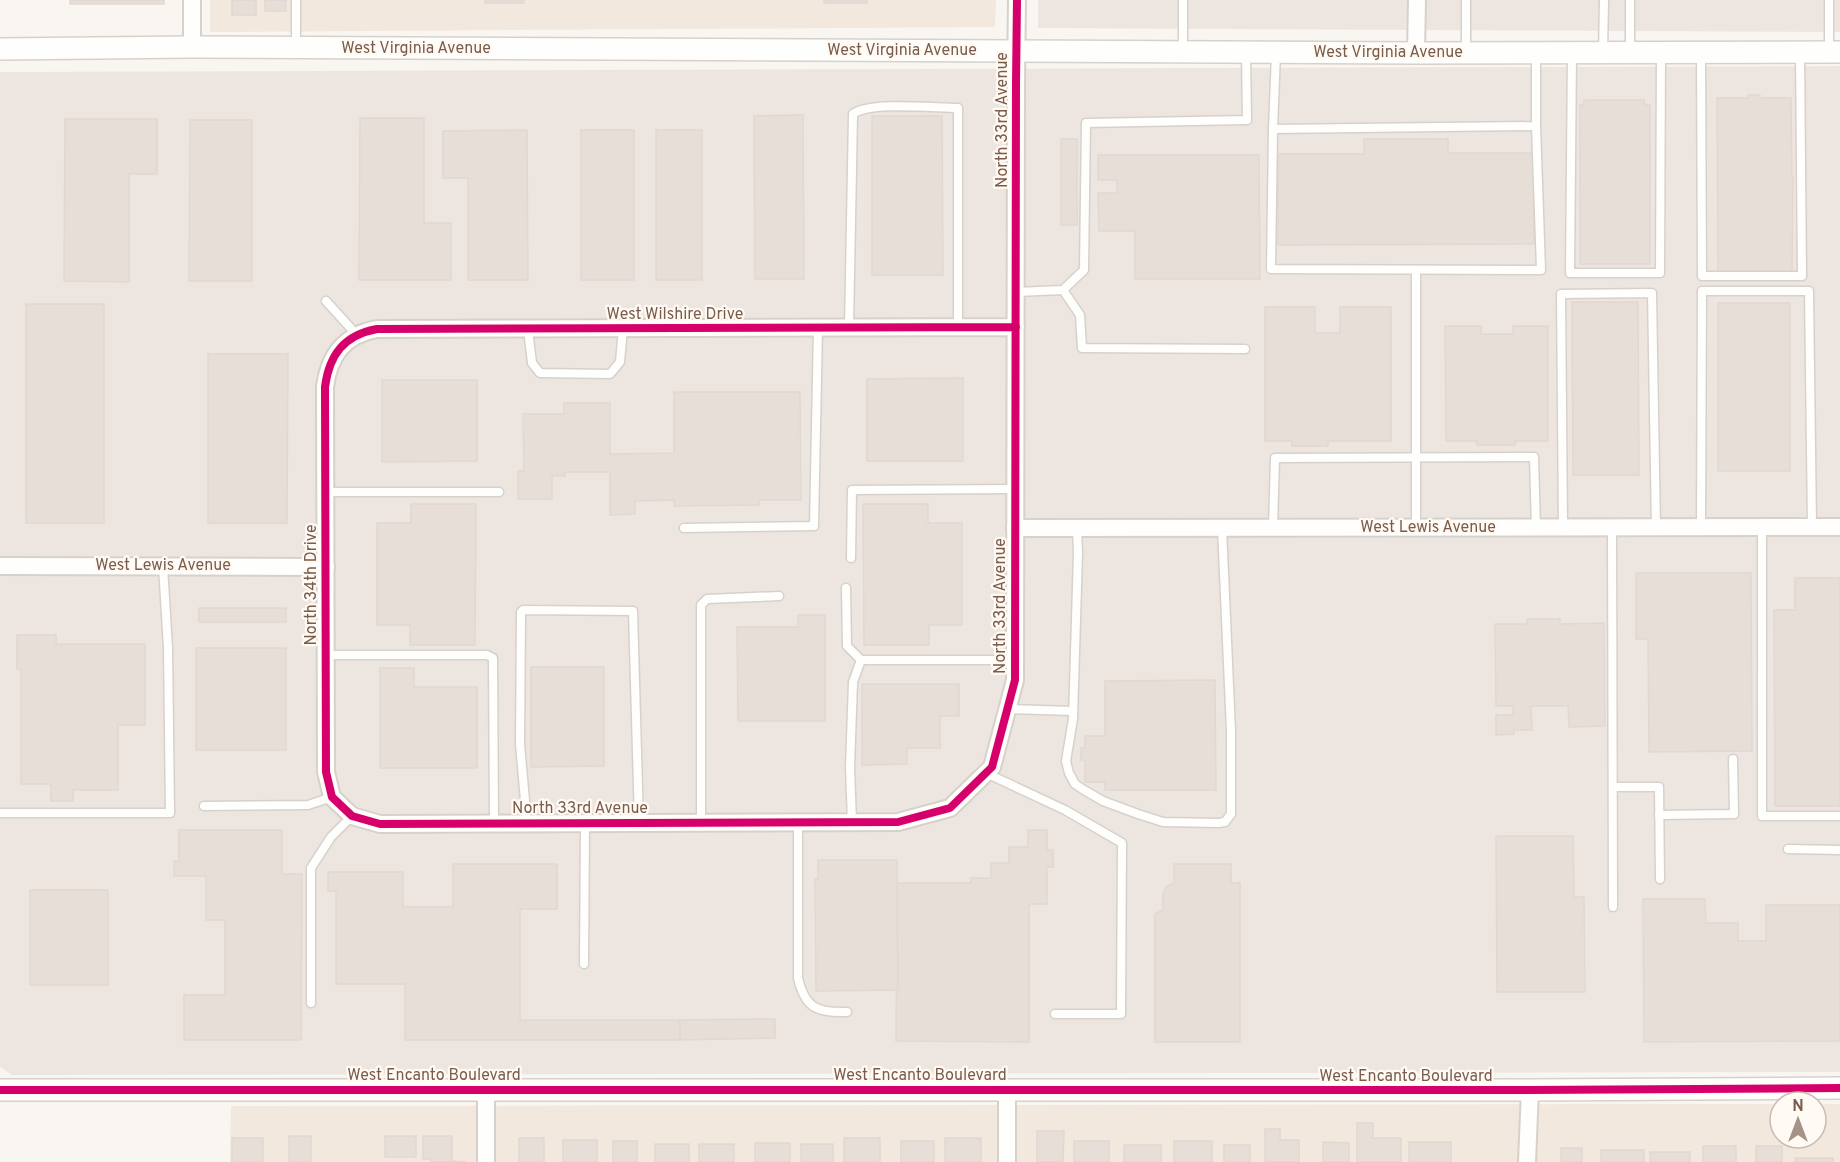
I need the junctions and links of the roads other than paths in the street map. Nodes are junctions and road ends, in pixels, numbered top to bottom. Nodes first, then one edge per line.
1 (192, 0) edge
2 (296, 0) edge
3 (1017, 0) edge
4 (1183, 0) edge
5 (1417, 0) edge
6 (1466, 0) edge
7 (1604, 0) edge
8 (1630, 0) edge
9 (1829, 0) edge
10 (192, 47) junction
11 (296, 48) junction
12 (0, 49) edge
13 (1017, 51) junction
14 (1183, 52) junction
15 (1246, 52) junction
16 (1276, 52) junction
17 (1603, 52) junction
18 (1630, 52) junction
19 (1661, 52) junction
20 (1701, 52) junction
21 (1800, 52) junction
22 (1834, 52) edge
23 (1416, 53) junction
24 (1467, 53) junction
25 (1536, 53) junction
26 (1572, 53) junction
27 (1536, 126) junction
28 (1273, 129) junction
29 (1416, 271) junction
30 (1063, 290) junction
31 (1016, 292) junction
32 (326, 301) dead end
33 (958, 327) junction
34 (1016, 327) junction
35 (623, 328) junction
36 (818, 328) junction
37 (849, 328) junction
38 (528, 329) junction
39 (356, 334) junction
40 (340, 347) joint
41 (1245, 349) dead end
42 (1416, 459) junction
43 (1015, 489) junction
44 (326, 492) junction
45 (499, 492) dead end
46 (1812, 527) junction
47 (1840, 527) edge
48 (684, 528) dead end
49 (1015, 528) junction
50 (1077, 528) junction
51 (1222, 528) junction
52 (1273, 528) junction
53 (1416, 528) junction
54 (1536, 528) junction
55 (1563, 528) junction
56 (1612, 528) junction
57 (1656, 528) junction
58 (1701, 528) junction
59 (1762, 528) junction
60 (851, 558) dead end
61 (0, 566) edge
62 (164, 566) junction
63 (326, 567) junction
64 (846, 588) dead end
65 (780, 596) dead end
66 (326, 655) junction
67 (861, 660) junction
68 (1015, 660) junction
69 (1007, 709) junction
70 (1073, 711) junction
71 (1733, 759) dead end
72 (986, 772) junction
73 (1613, 787) junction
74 (332, 797) junction
75 (204, 806) dead end
76 (0, 813) edge
77 (1659, 815) junction
78 (352, 816) junction
79 (1840, 816) edge
80 (700, 822) junction
81 (798, 822) junction
82 (852, 822) junction
83 (494, 823) junction
84 (527, 823) junction
85 (585, 823) junction
86 (639, 823) junction
87 (1788, 849) dead end
88 (1840, 850) edge
89 (1660, 879) dead end
90 (1613, 908) dead end
91 (584, 964) dead end
92 (311, 1003) dead end
93 (847, 1012) dead end
94 (1055, 1014) dead end
95 (1840, 1088) edge
96 (0, 1090) edge
97 (486, 1090) junction
98 (1007, 1090) junction
99 (1530, 1090) junction
100 (486, 1162) edge
101 (1007, 1162) edge
102 (1527, 1162) edge

1 - 10 street
2 - 11 lane
3 - 13 street, North 33rd Avenue
4 - 14 lane
5 - 23 street
6 - 24 lane
7 - 17 lane
8 - 18 lane
9 - 22 lane
10 - 11 street, West Virginia Avenue
10 - 12 street, West Virginia Avenue
11 - 13 street, West Virginia Avenue
13 - 14 street, West Virginia Avenue
13 - 31 street, North 33rd Avenue
14 - 15 street, West Virginia Avenue
15 - 16 street, West Virginia Avenue
15 - 30 lane
16 - 23 street, West Virginia Avenue
16 - 28 lane
17 - 18 street, West Virginia Avenue
17 - 26 street, West Virginia Avenue
18 - 19 street, West Virginia Avenue
19 - 20 street, West Virginia Avenue
19 - 26 lane
20 - 21 street, West Virginia Avenue
20 - 21 lane
21 - 22 street, West Virginia Avenue
23 - 24 street, West Virginia Avenue
24 - 25 street, West Virginia Avenue
25 - 26 street, West Virginia Avenue
25 - 27 lane
27 - 28 lane
27 - 29 lane
28 - 29 lane
29 - 42 lane
30 - 31 lane
30 - 41 lane
31 - 34 street, North 33rd Avenue
32 - 39 lane
33 - 34 street, West Wilshire Drive
33 - 37 street, West Wilshire Drive
33 - 37 lane
34 - 43 street, North 33rd Avenue
35 - 36 street, West Wilshire Drive
35 - 38 street, West Wilshire Drive
35 - 38 lane
36 - 37 street, West Wilshire Drive
36 - 48 lane
38 - 39 street, West Wilshire Drive
39 - 40 street, West Wilshire Drive
40 - 44 street, North 34th Drive
42 - 52 lane
42 - 53 lane
42 - 54 lane
43 - 49 street, North 33rd Avenue
43 - 60 lane
44 - 45 lane
44 - 63 street, North 34th Drive
46 - 47 street, West Lewis Avenue
46 - 58 lane
46 - 59 street, West Lewis Avenue
49 - 50 street, West Lewis Avenue
49 - 68 street, North 33rd Avenue
50 - 51 street, West Lewis Avenue
50 - 70 lane
51 - 52 street, West Lewis Avenue
51 - 70 lane
52 - 53 street, West Lewis Avenue
53 - 54 street, West Lewis Avenue
54 - 55 street, West Lewis Avenue
55 - 56 street, West Lewis Avenue
55 - 57 lane
56 - 57 street, West Lewis Avenue
56 - 73 lane
57 - 58 street, West Lewis Avenue
58 - 59 street, West Lewis Avenue
59 - 79 lane
61 - 62 street, West Lewis Avenue
62 - 63 street, West Lewis Avenue
62 - 76 lane
63 - 66 street, North 34th Drive
64 - 67 lane
65 - 80 lane
66 - 74 street, North 34th Drive
66 - 83 lane
67 - 68 lane
67 - 82 lane
68 - 69 street, North 33rd Avenue
69 - 70 lane
69 - 72 street, North 33rd Avenue
71 - 77 lane
72 - 82 street, North 33rd Avenue
72 - 94 lane
73 - 77 lane
73 - 90 lane
74 - 75 lane
74 - 78 street
77 - 89 lane
78 - 83 street, North 33rd Avenue
78 - 92 lane
80 - 81 street, North 33rd Avenue
80 - 86 street, North 33rd Avenue
81 - 82 street, North 33rd Avenue
81 - 93 lane
83 - 84 street, North 33rd Avenue
84 - 85 street, North 33rd Avenue
84 - 86 lane
85 - 86 street, North 33rd Avenue
85 - 91 lane
87 - 88 lane
95 - 99 street, West Encanto Boulevard
96 - 97 street, West Encanto Boulevard
97 - 98 street, West Encanto Boulevard
97 - 100 street
98 - 99 street, West Encanto Boulevard
98 - 101 street
99 - 102 street

